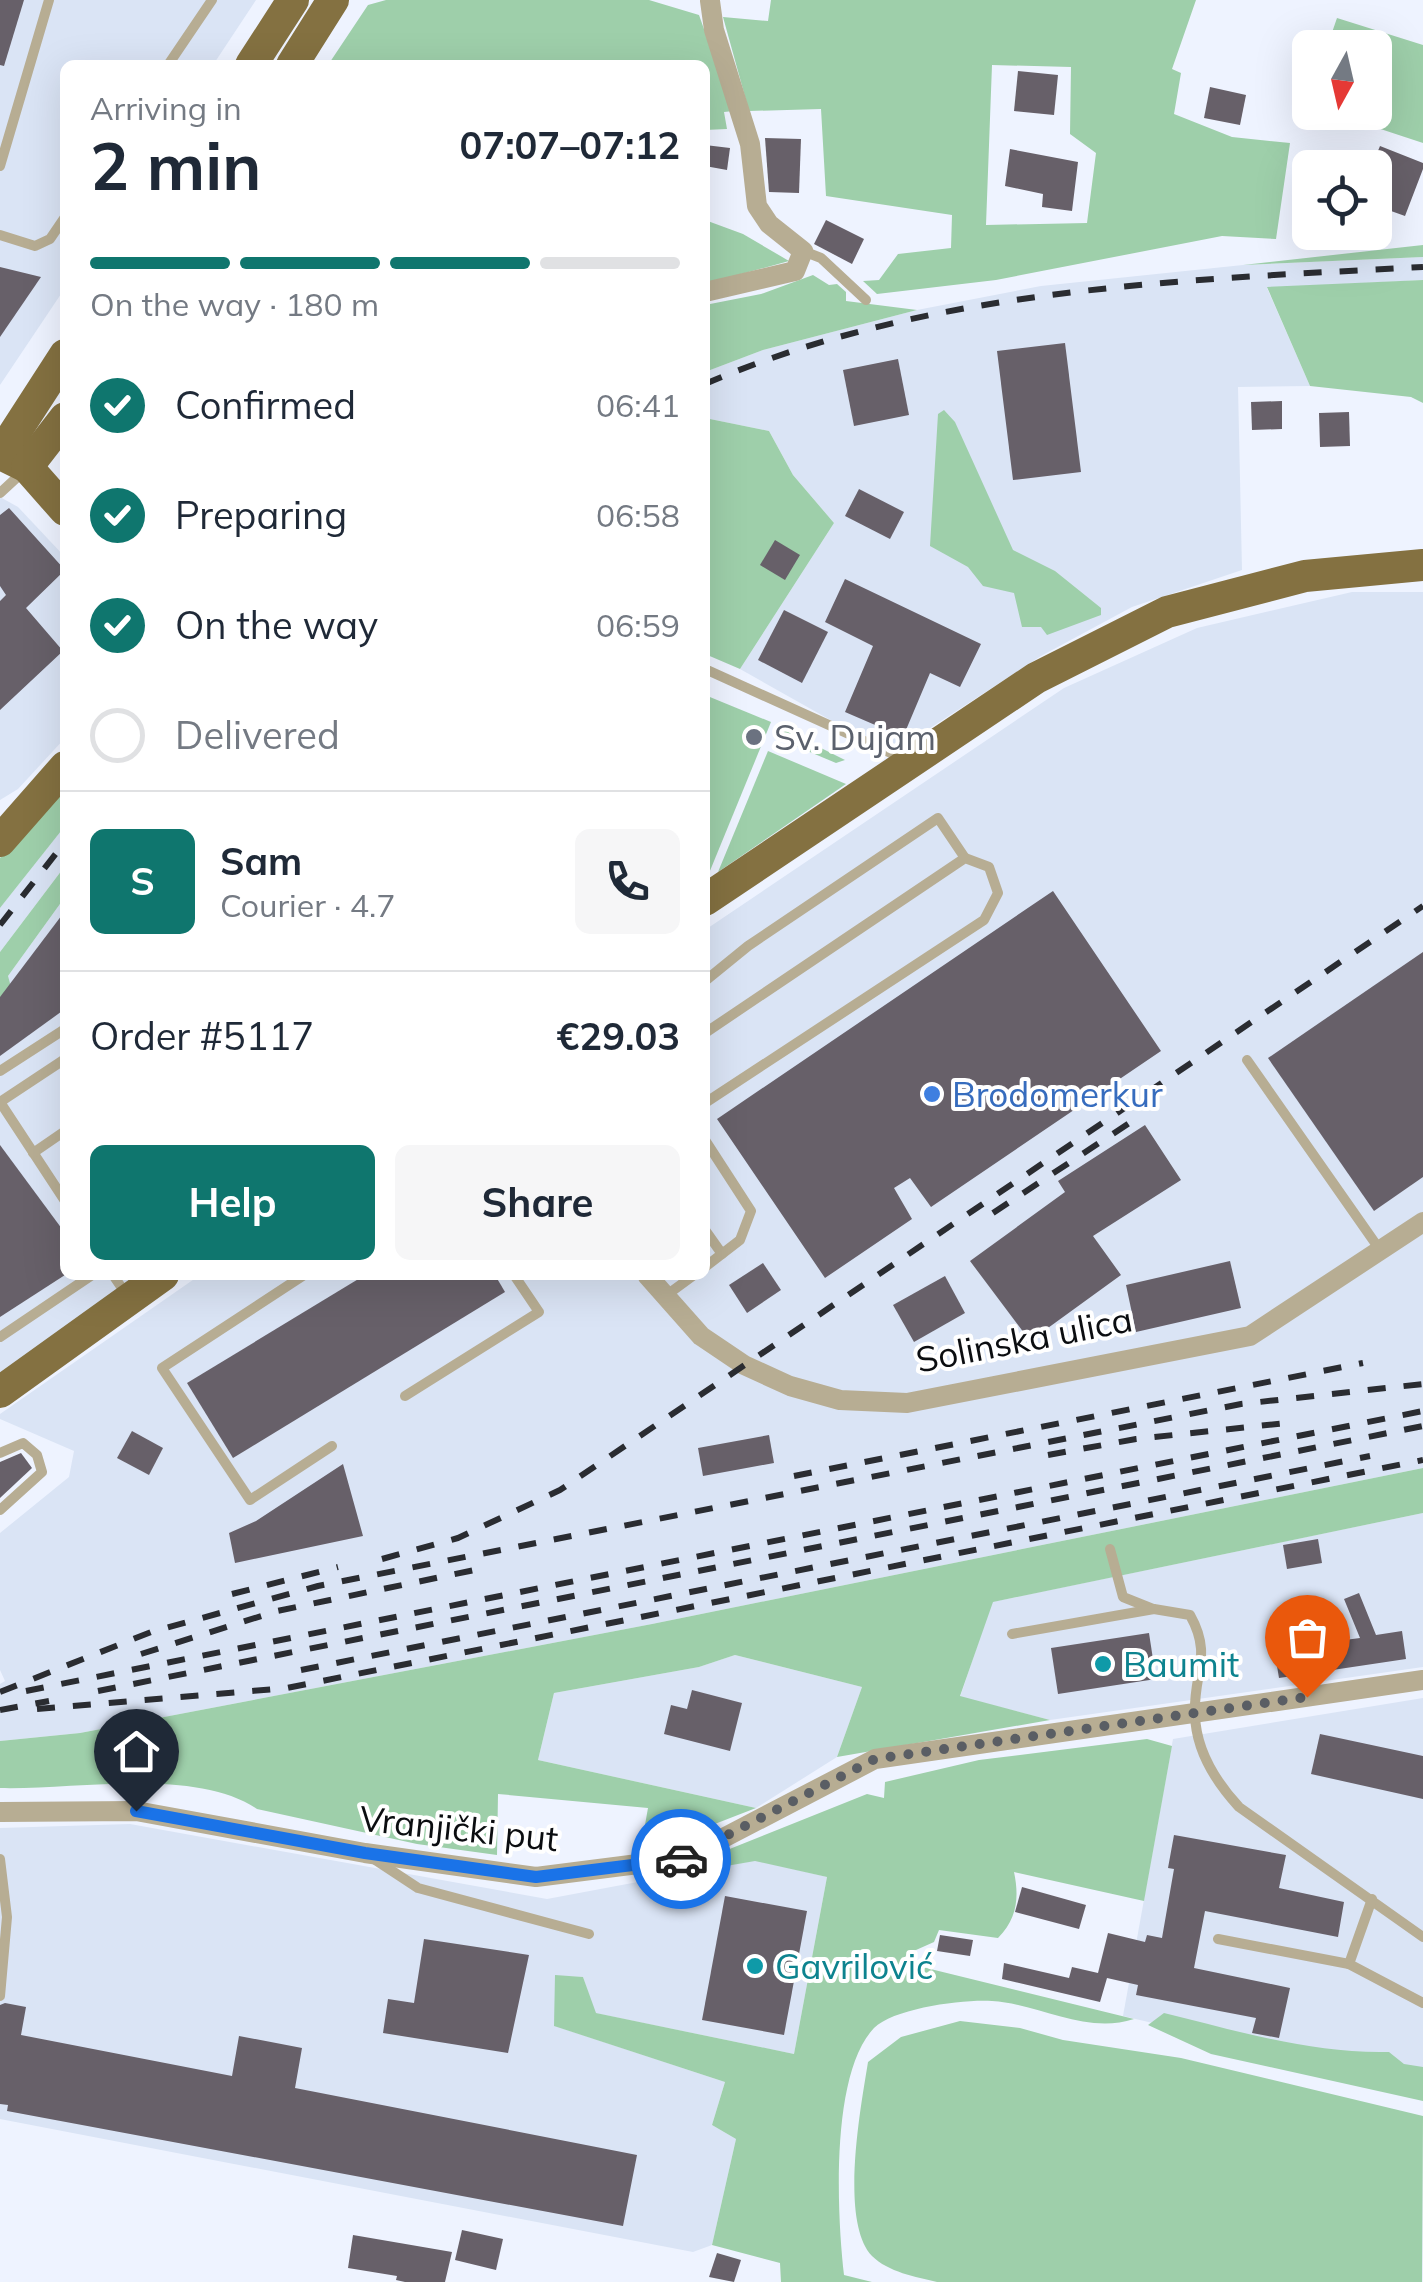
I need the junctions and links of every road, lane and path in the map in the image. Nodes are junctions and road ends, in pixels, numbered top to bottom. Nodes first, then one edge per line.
1 (49, 0) edge
2 (212, 0) edge
3 (293, 0) edge
4 (334, 0) edge
5 (710, 1) edge
6 (171, 60) edge
7 (254, 60) edge
8 (295, 60) edge
9 (0, 166) edge
10 (60, 224) edge
11 (0, 235) edge
12 (803, 252) junction
13 (710, 291) edge
14 (866, 300) dead end
15 (60, 365) edge
16 (60, 421) edge
17 (7, 458) edge
18 (0, 493) edge
19 (60, 506) edge
20 (1423, 566) edge
21 (710, 671) edge
22 (910, 762) junction
23 (60, 773) edge
24 (0, 841) edge
25 (966, 858) junction
26 (710, 897) edge
27 (710, 977) edge
28 (710, 1030) edge
29 (60, 1032) edge
30 (1247, 1060) dead end
31 (60, 1062) edge
32 (0, 1071) edge
33 (710, 1100) edge
34 (0, 1102) edge
35 (60, 1134) edge
36 (710, 1148) edge
37 (33, 1153) junction
38 (60, 1194) edge
39 (1423, 1222) edge
40 (710, 1238) edge
41 (1380, 1250) junction
42 (722, 1254) junction
43 (710, 1262) edge
44 (85, 1280) edge
45 (146, 1280) edge
46 (296, 1280) edge
47 (517, 1280) edge
48 (650, 1280) edge
49 (687, 1280) edge
50 (121, 1287) edge
51 (664, 1298) junction
52 (0, 1337) edge
53 (0, 1392) edge
54 (405, 1396) dead end
55 (332, 1446) dead end
56 (0, 1453) edge
57 (0, 1510) edge
58 (1110, 1549) dead end
59 (1154, 1609) junction
60 (1012, 1634) dead end
61 (1423, 1680) edge
62 (1194, 1714) junction
63 (0, 1812) edge
64 (365, 1853) junction
65 (0, 1858) edge
66 (1372, 1899) junction
67 (589, 1934) dead end
68 (1423, 1937) edge
69 (1218, 1939) dead end
70 (1349, 1964) junction
71 (0, 1996) edge
72 (1423, 2003) edge

1 - 9 lane
2 - 6 lane
3 - 7 main road
4 - 8 main road
5 - 12 street
10 - 11 lane
12 - 13 street
12 - 14 lane
15 - 17 main road
16 - 17 main road
17 - 18 lane
17 - 19 main road
20 - 22 main road
21 - 22 lane
22 - 26 main road
23 - 24 main road
25 - 27 lane
25 - 28 lane
25 - 33 lane
29 - 32 lane
30 - 41 lane
31 - 34 lane
34 - 37 lane
35 - 37 lane
36 - 42 lane
37 - 38 lane
39 - 41 street, Solinska ulica
40 - 42 lane
41 - 51 street, Solinska ulica
42 - 43 lane
44 - 52 lane
45 - 50 main road
46 - 55 lane
47 - 54 lane
48 - 51 street, Solinska ulica
49 - 51 lane
50 - 53 main road
56 - 57 lane
58 - 59 lane
59 - 60 lane
59 - 62 lane
61 - 62 street, Vranjički put
62 - 64 street, Vranjički put
62 - 66 lane
63 - 64 street, Vranjički put
64 - 67 lane
65 - 71 lane
66 - 68 lane
66 - 70 lane
69 - 70 lane
70 - 72 lane

